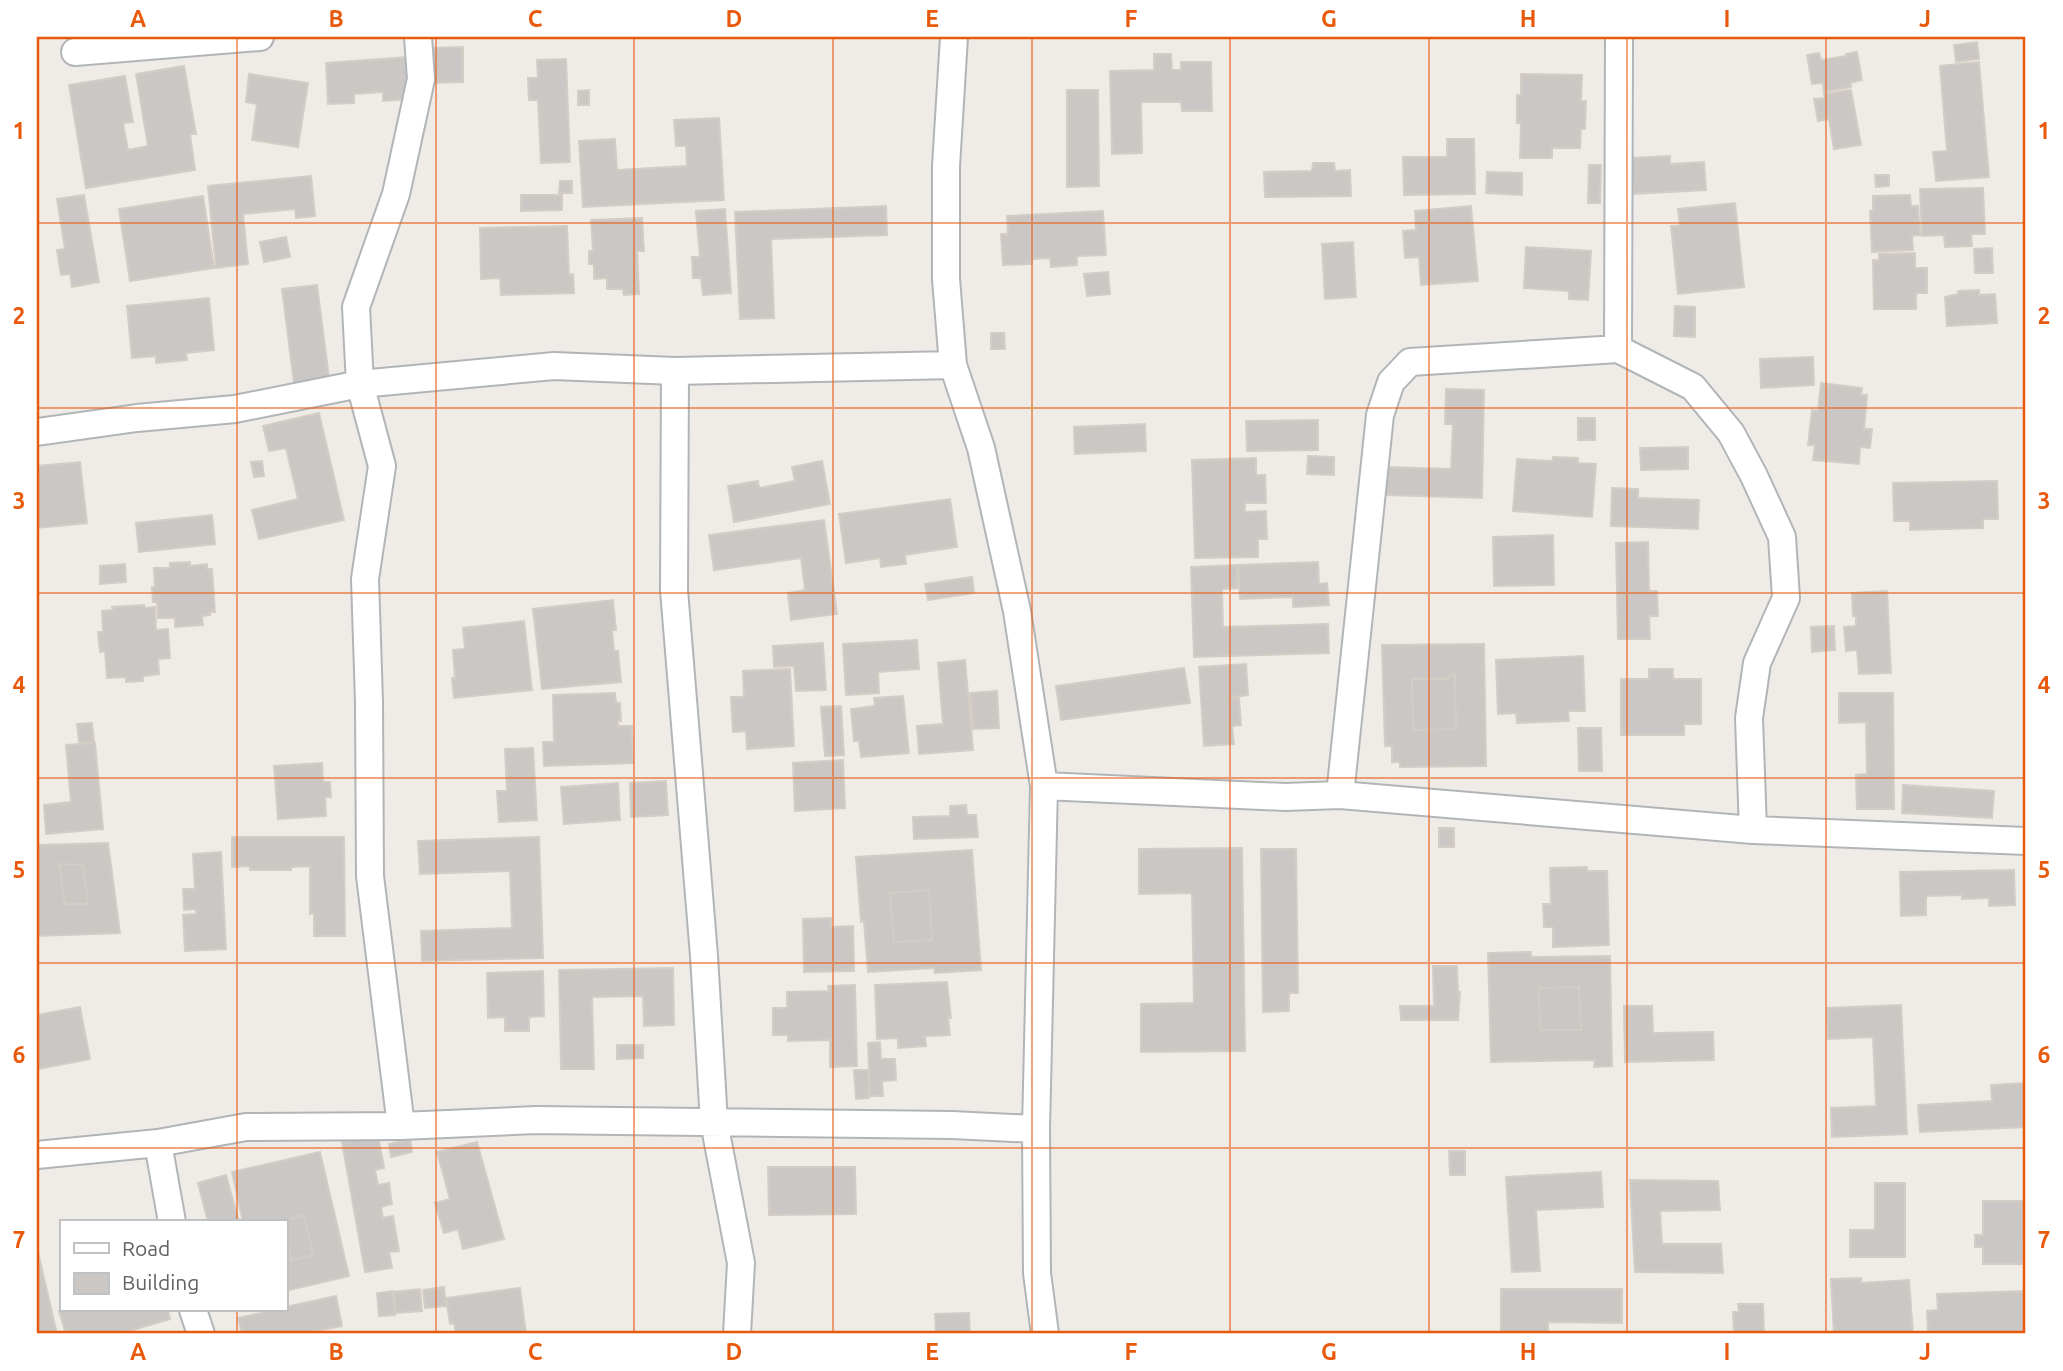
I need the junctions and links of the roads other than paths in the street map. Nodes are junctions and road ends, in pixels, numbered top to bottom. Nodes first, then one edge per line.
1 (260, 37) edge
2 (418, 37) edge
3 (954, 37) edge
4 (1619, 37) edge
5 (75, 52) dead end
6 (1618, 349) junction
7 (953, 365) junction
8 (675, 371) junction
9 (360, 384) junction
10 (37, 432) edge
11 (1044, 786) junction
12 (1340, 794) junction
13 (1753, 830) junction
14 (2026, 841) edge
15 (714, 1122) junction
16 (401, 1126) junction
17 (1036, 1129) junction
18 (159, 1143) junction
19 (37, 1155) edge
20 (172, 1220) edge
21 (194, 1312) edge
22 (201, 1334) edge
23 (737, 1334) edge
24 (1045, 1334) edge

1 - 5 street
2 - 9 street
3 - 7 street
4 - 6 street
6 - 12 street
6 - 13 street
7 - 8 street
7 - 11 street
8 - 9 street
8 - 15 street
9 - 10 street
9 - 16 street
11 - 12 street
11 - 17 street
12 - 13 street
13 - 14 street
15 - 16 street
15 - 17 street
15 - 23 street
16 - 18 street
17 - 24 street
18 - 19 street
18 - 20 street
21 - 22 street

